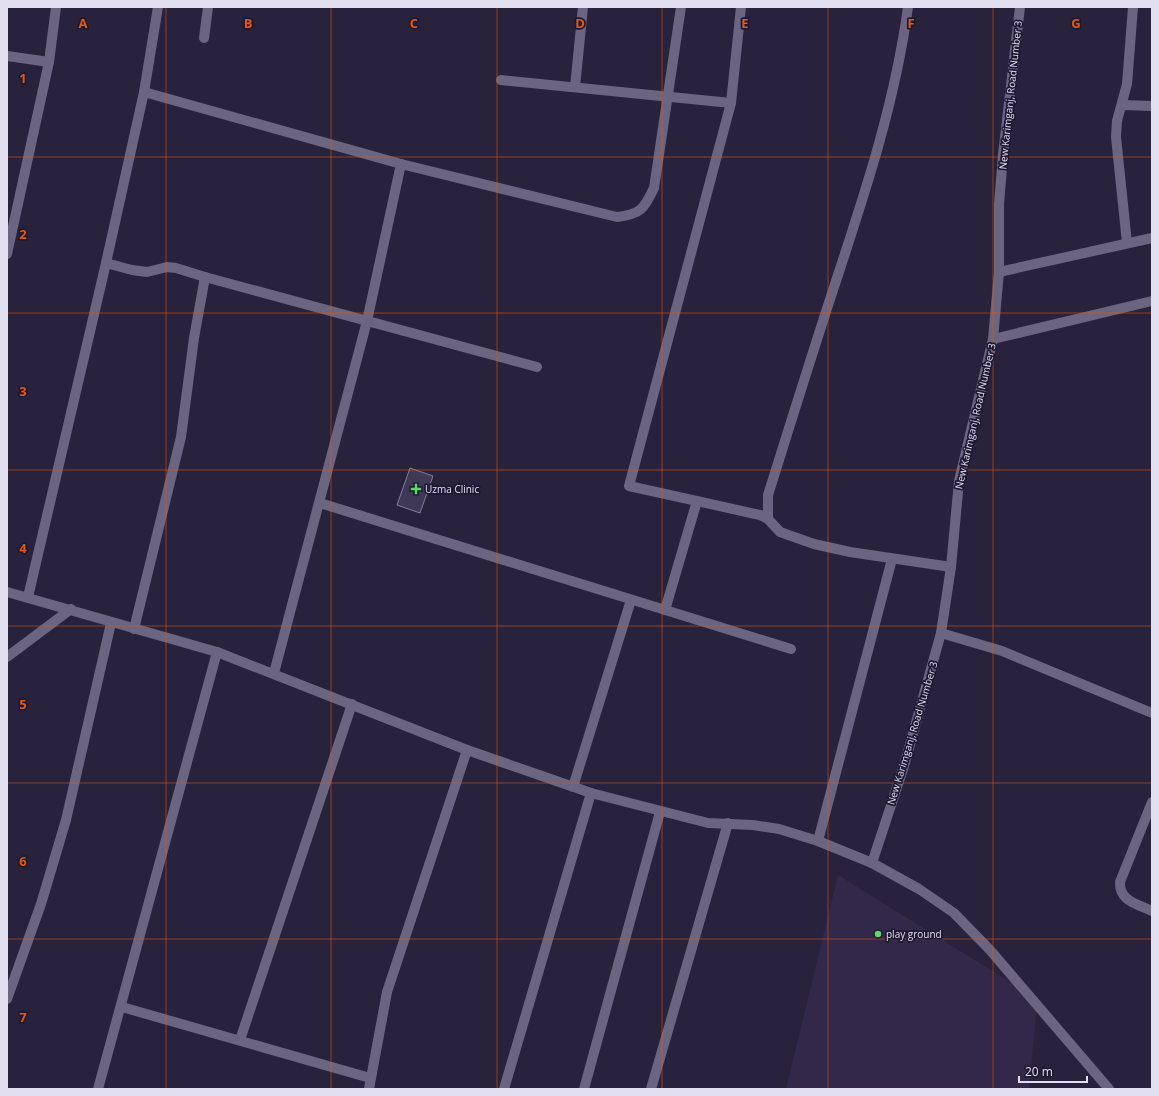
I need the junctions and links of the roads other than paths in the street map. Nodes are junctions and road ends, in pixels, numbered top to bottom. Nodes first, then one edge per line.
1 (56, 7) edge
2 (158, 7) edge
3 (208, 7) edge
4 (583, 7) edge
5 (681, 7) edge
6 (741, 7) edge
7 (908, 7) edge
8 (1020, 7) edge
9 (1133, 7) edge
10 (204, 38) dead end
11 (7, 56) edge
12 (49, 62) junction
13 (501, 80) dead end
14 (574, 87) junction
15 (144, 92) junction
16 (668, 96) junction
17 (731, 103) junction
18 (1122, 105) junction
19 (1152, 106) edge
20 (401, 164) junction
21 (1152, 238) edge
22 (1127, 243) junction
23 (7, 254) edge
24 (106, 263) junction
25 (999, 272) junction
26 (205, 277) junction
27 (1152, 301) edge
28 (367, 322) junction
29 (993, 339) junction
30 (537, 367) dead end
31 (697, 501) junction
32 (320, 504) junction
33 (768, 519) junction
34 (892, 559) junction
35 (951, 567) junction
36 (7, 592) edge
37 (28, 597) junction
38 (631, 600) junction
39 (71, 609) junction
40 (665, 610) junction
41 (111, 623) junction
42 (134, 629) junction
43 (941, 633) junction
44 (791, 649) dead end
45 (218, 652) junction
46 (7, 657) edge
47 (274, 673) junction
48 (352, 704) junction
49 (1152, 713) edge
50 (467, 750) junction
51 (573, 787) junction
52 (591, 793) junction
53 (1152, 802) edge
54 (660, 812) junction
55 (728, 823) junction
56 (818, 841) junction
57 (872, 862) junction
58 (1152, 911) edge
59 (10, 980) edge
60 (7, 999) edge
61 (122, 1007) junction
62 (240, 1040) junction
63 (370, 1078) junction
64 (98, 1089) edge
65 (369, 1089) edge
66 (504, 1089) edge
67 (584, 1089) edge
68 (651, 1089) edge
69 (1109, 1089) edge

1 - 12 street
2 - 15 street
3 - 10 street
4 - 14 street
5 - 16 street
6 - 17 street
7 - 33 street
8 - 25 street, New Karimganj, Road Number 3
9 - 18 street
11 - 12 street
12 - 23 street
13 - 14 street
14 - 16 street
15 - 20 street
15 - 24 street
16 - 17 street
16 - 20 street
17 - 31 street
18 - 19 street
18 - 22 street
20 - 28 street
21 - 22 street
22 - 25 street
24 - 26 street
24 - 37 street
25 - 29 street, New Karimganj, Road Number 3
26 - 28 street
26 - 42 street
27 - 29 street
28 - 30 street
28 - 32 street
29 - 35 street, New Karimganj, Road Number 3
31 - 33 street
31 - 40 street
32 - 38 street
32 - 47 street
33 - 34 street
34 - 35 street
34 - 56 street
35 - 43 street, New Karimganj, Road Number 3
36 - 37 street
37 - 39 street
38 - 40 street
38 - 51 street
39 - 41 street
39 - 46 street
40 - 44 street
41 - 42 street
41 - 59 street
42 - 45 street
43 - 49 street
43 - 57 street, New Karimganj, Road Number 3
45 - 47 street
45 - 61 street
47 - 48 street
48 - 50 street
48 - 62 street
50 - 51 street
50 - 63 street
51 - 52 street
52 - 54 street
52 - 66 street
53 - 58 street
54 - 55 street
54 - 67 street
55 - 56 street
55 - 68 street
56 - 57 street
57 - 69 street
59 - 60 street
61 - 62 street
61 - 64 street
62 - 63 street
63 - 65 street

